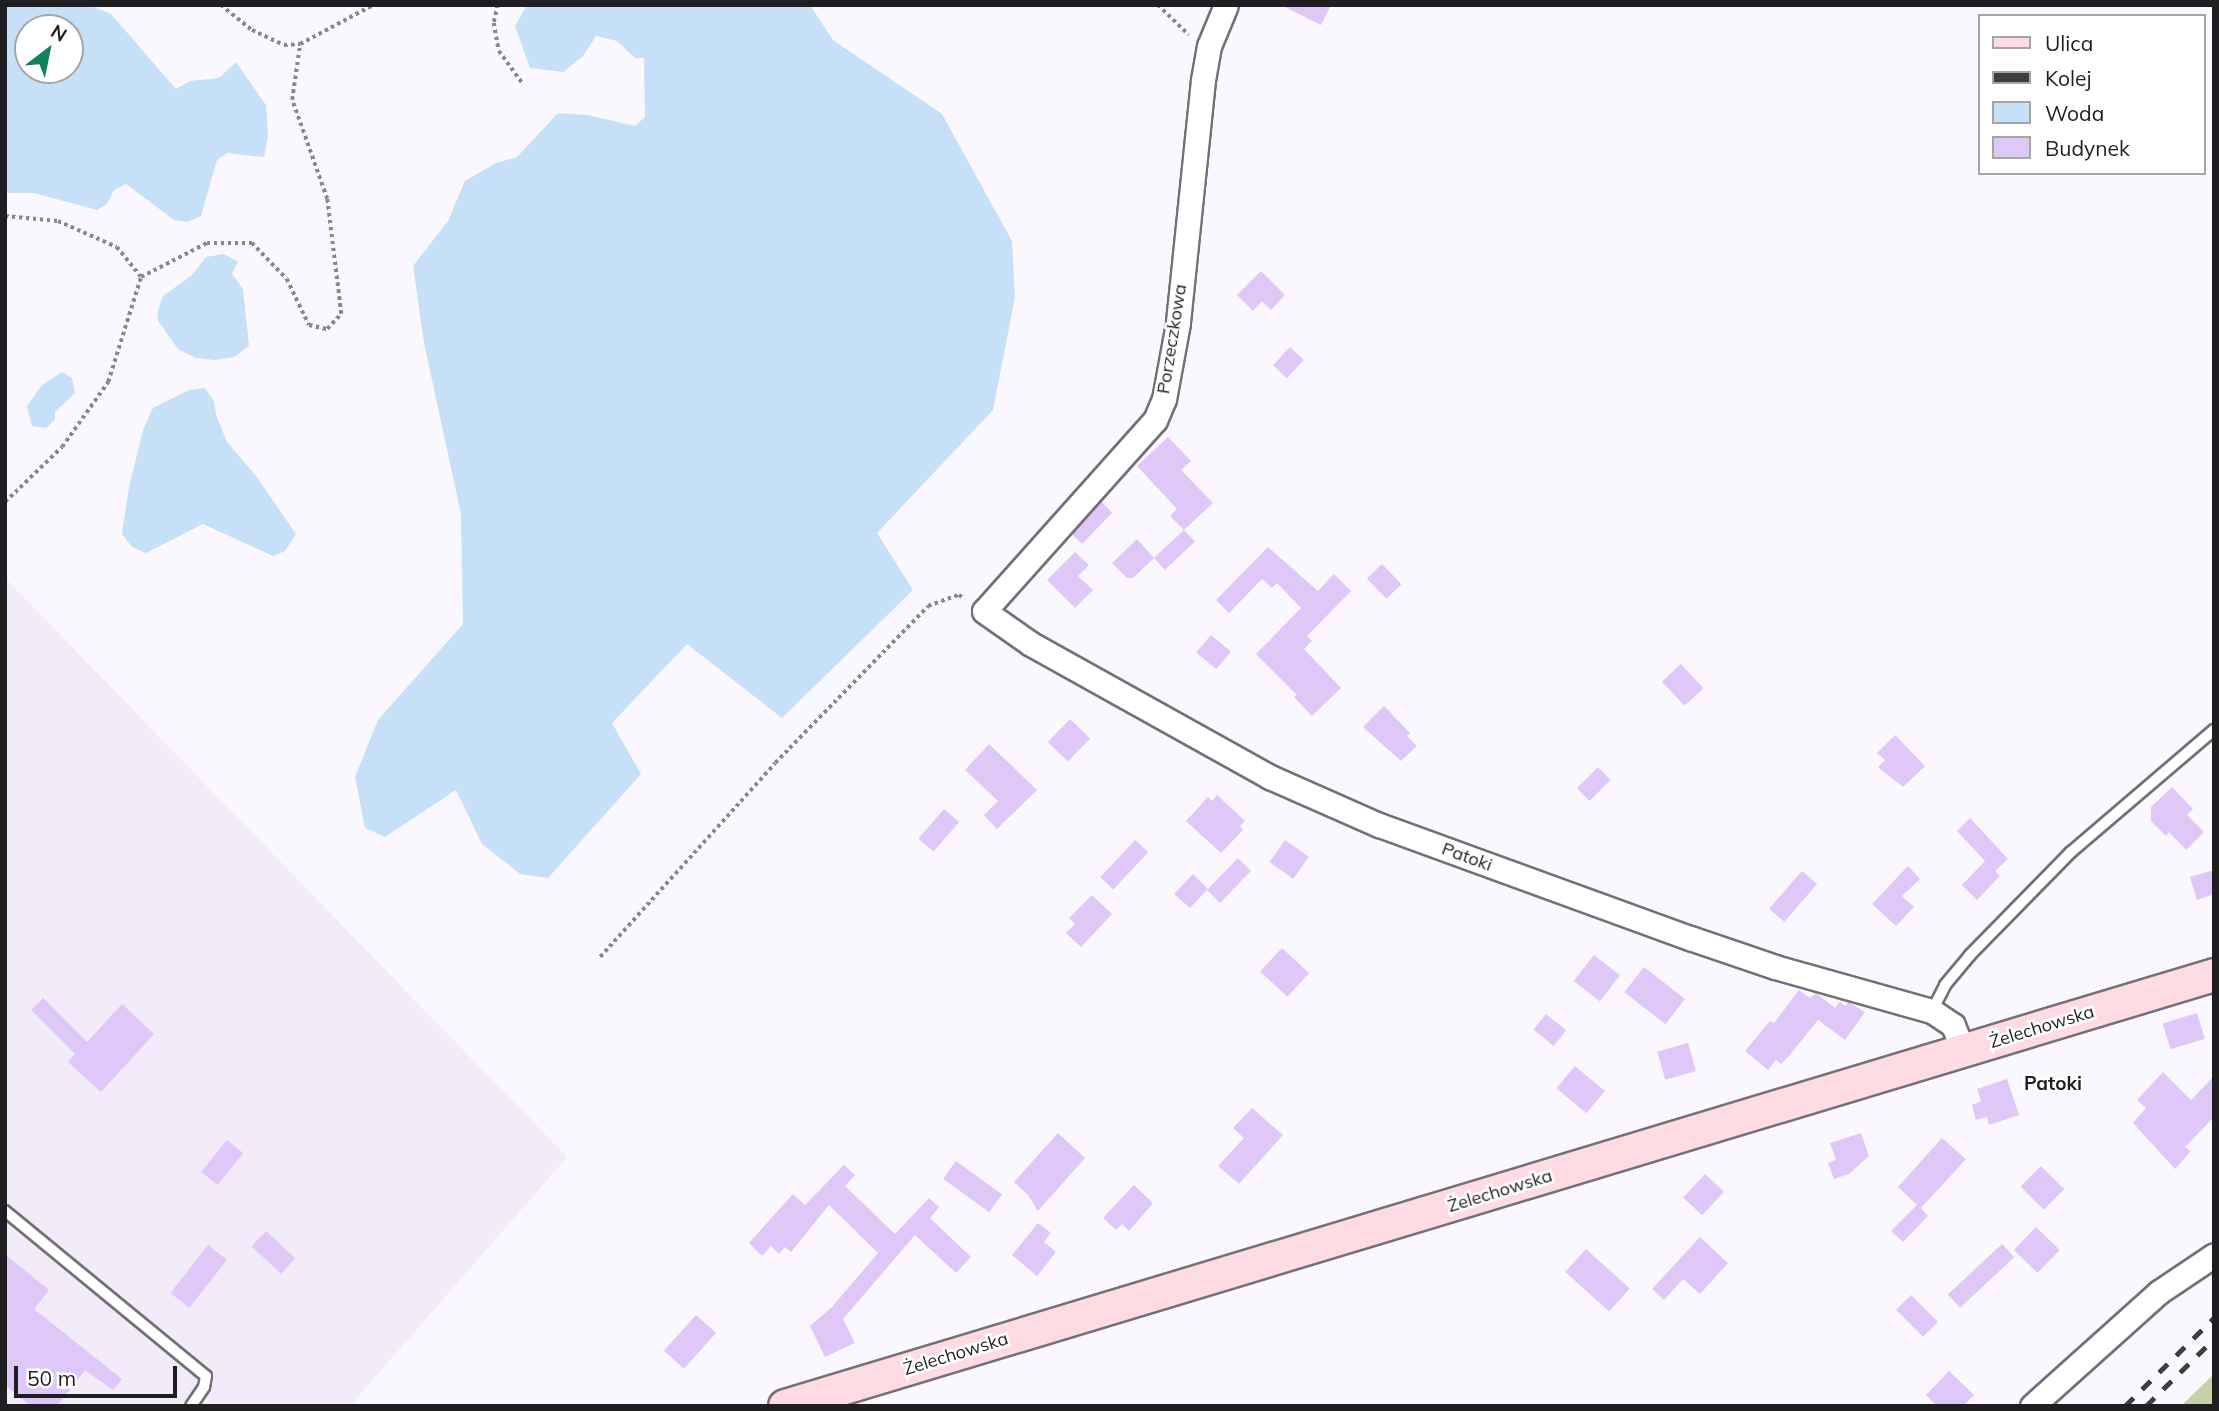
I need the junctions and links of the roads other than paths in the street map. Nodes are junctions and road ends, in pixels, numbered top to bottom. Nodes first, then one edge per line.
1 (1226, 5) edge
2 (984, 611) joint
3 (2214, 730) edge
4 (2214, 975) edge
5 (1932, 1011) junction
6 (1963, 1051) junction
7 (5, 1211) edge
8 (2214, 1255) edge
9 (191, 1406) edge
10 (785, 1406) edge
11 (2032, 1406) edge

1 - 2 street, Porzeczkowa
2 - 5 street, Patoki
3 - 5 lane
4 - 6 main road, Żelechowska
5 - 6 street, Patoki
6 - 10 main road, Żelechowska
7 - 9 lane
8 - 11 street

